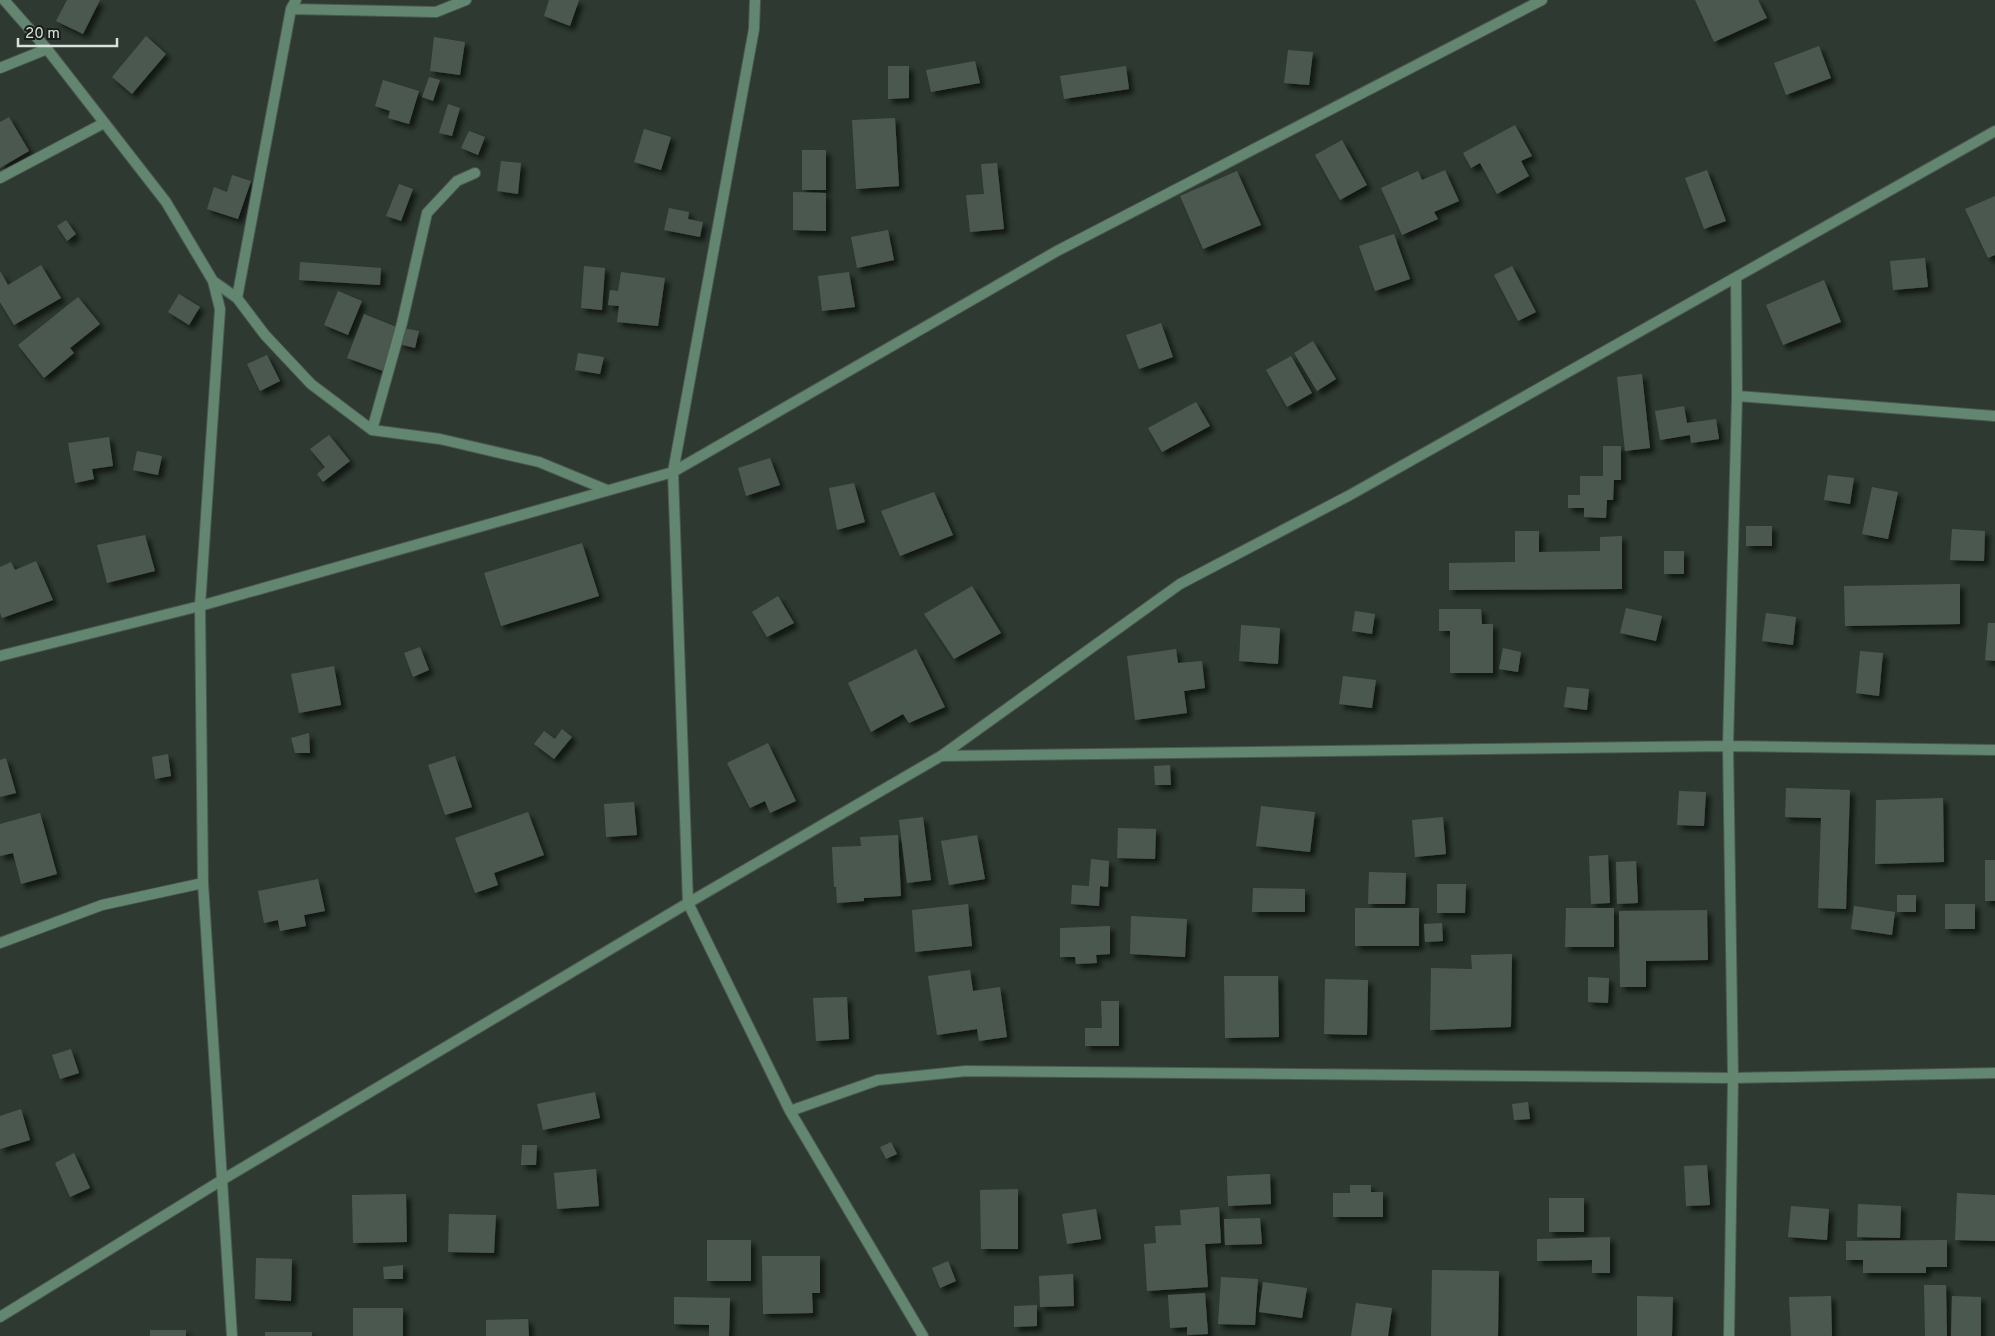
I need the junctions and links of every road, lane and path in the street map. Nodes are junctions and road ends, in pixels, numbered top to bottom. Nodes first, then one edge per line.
1 (4, 0) edge
2 (466, 0) edge
3 (755, 0) edge
4 (1542, 0) edge
5 (294, 5) edge
6 (46, 49) junction
7 (0, 68) edge
8 (104, 123) junction
9 (1995, 131) edge
10 (475, 173) dead end
11 (0, 178) edge
12 (1736, 278) junction
13 (213, 281) junction
14 (237, 298) junction
15 (1737, 396) junction
16 (1995, 416) edge
17 (372, 430) junction
18 (673, 472) junction
19 (607, 490) junction
20 (200, 606) junction
21 (0, 656) edge
22 (1728, 746) junction
23 (1995, 750) edge
24 (941, 756) junction
25 (203, 883) junction
26 (688, 903) junction
27 (0, 943) edge
28 (1995, 1073) edge
29 (1733, 1078) junction
30 (790, 1111) junction
31 (222, 1180) junction
32 (0, 1318) edge
33 (232, 1336) edge
34 (923, 1336) edge
35 (1729, 1336) edge

1 - 6 street
2 - 5 street
3 - 18 street
4 - 18 street
5 - 14 street
6 - 7 street
6 - 8 street
8 - 11 street
8 - 13 street
9 - 12 street
10 - 17 street
12 - 15 street
12 - 24 street
13 - 14 street
13 - 20 street
14 - 17 street
15 - 16 street
15 - 22 street
17 - 19 street
18 - 19 street
18 - 26 street
19 - 20 street
20 - 21 street
20 - 25 street
22 - 23 street
22 - 24 street
22 - 29 street
24 - 26 street
25 - 27 street
25 - 31 street
26 - 30 street
26 - 31 street
28 - 29 street
29 - 30 street
29 - 35 street
30 - 34 street
31 - 32 street
31 - 33 street

